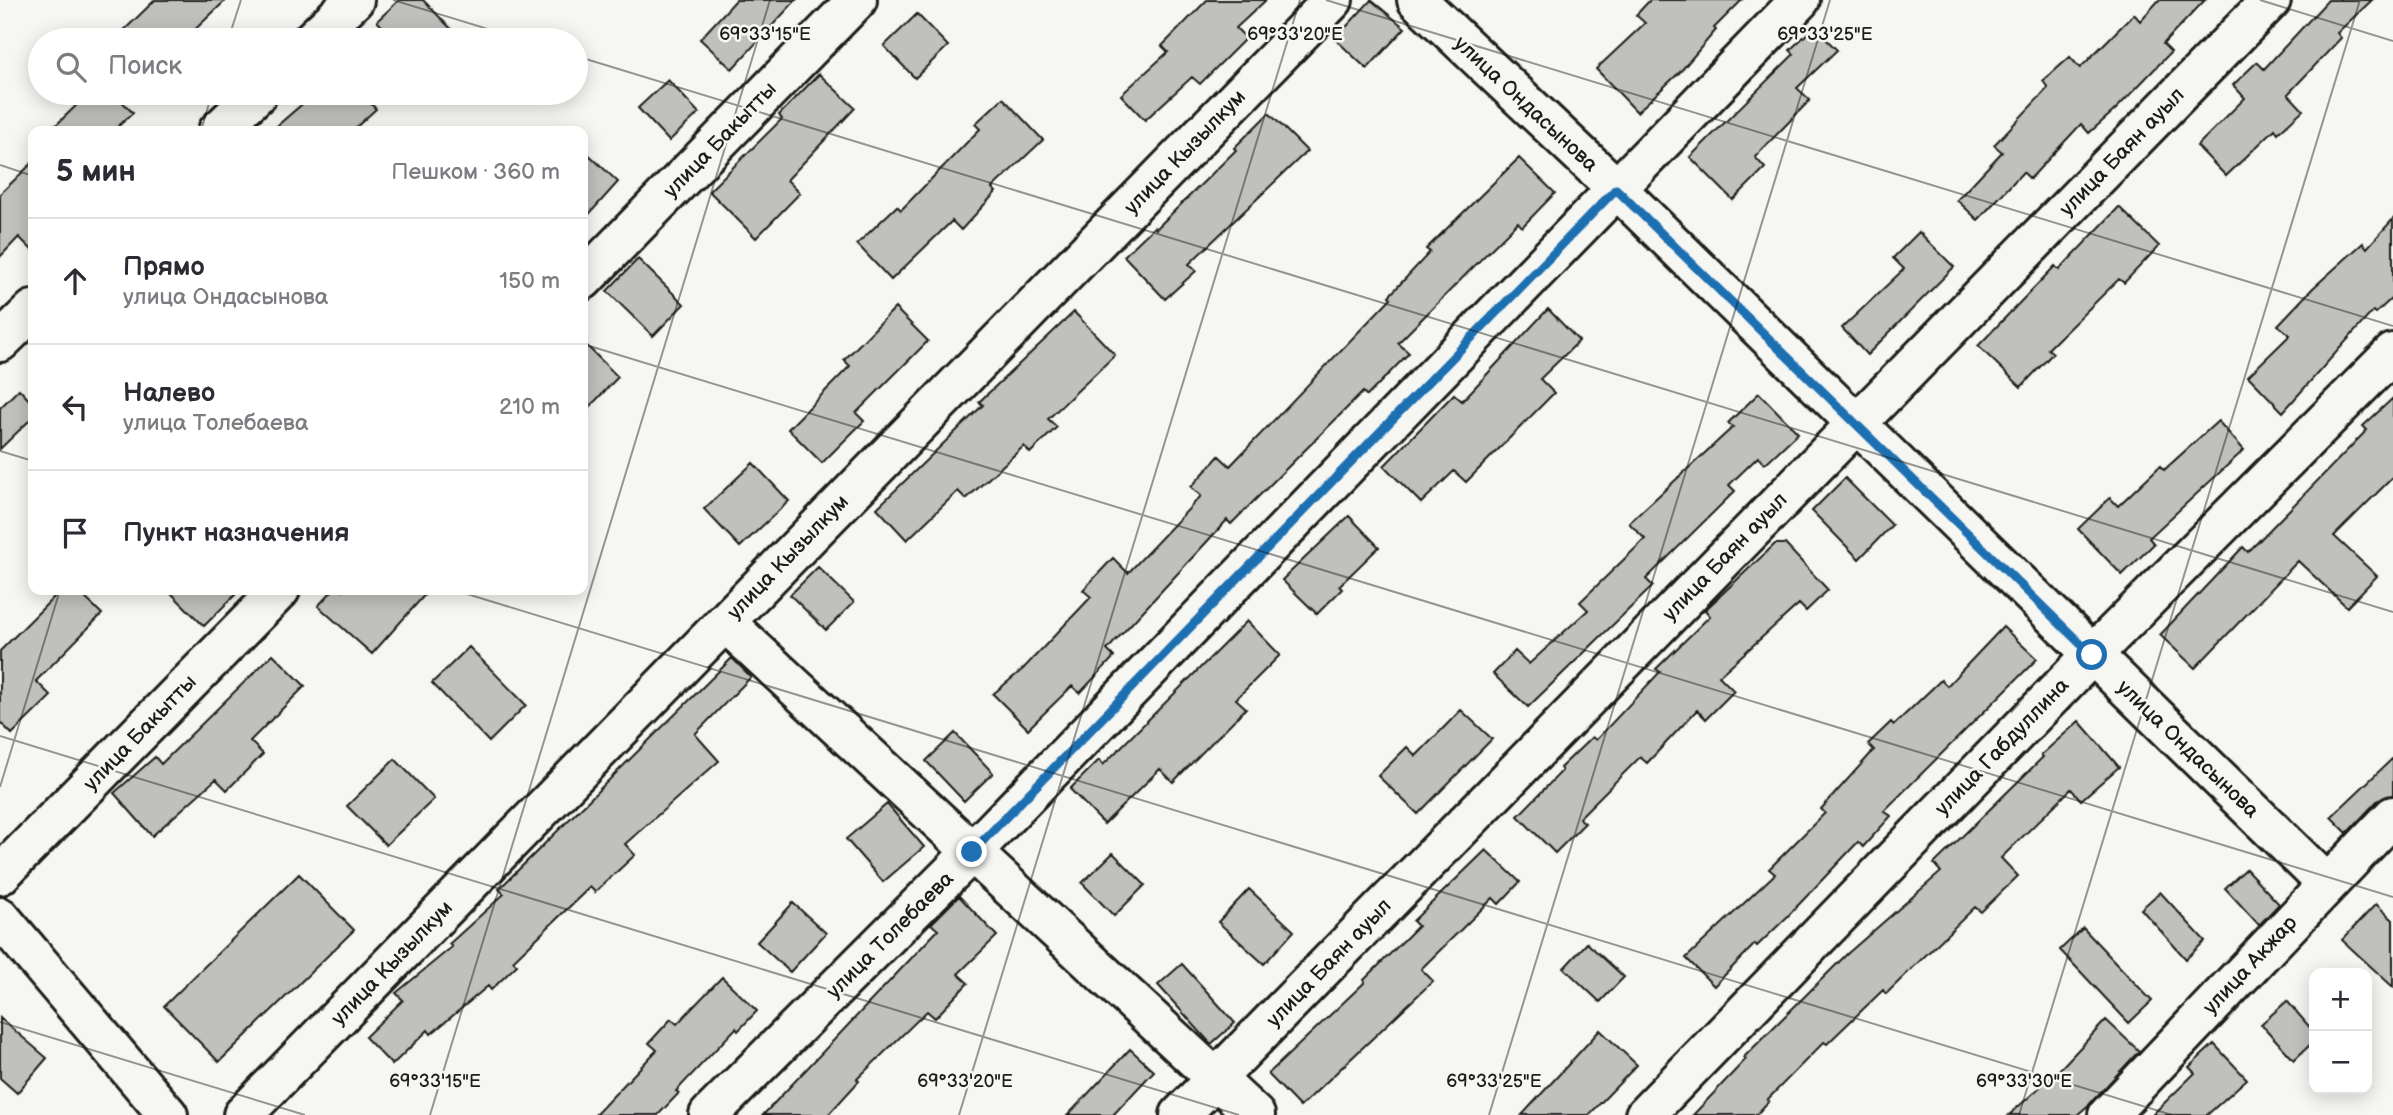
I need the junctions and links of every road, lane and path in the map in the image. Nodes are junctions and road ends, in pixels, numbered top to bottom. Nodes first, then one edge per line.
1 (354, 0) edge
2 (858, 0) edge
3 (1333, 0) edge
4 (1416, 0) edge
5 (1800, 0) edge
6 (2271, 0) edge
7 (325, 28) edge
8 (245, 105) edge
9 (223, 126) edge
10 (1616, 189) junction
11 (588, 276) edge
12 (28, 315) edge
13 (0, 342) edge
14 (2393, 353) edge
15 (1856, 423) junction
16 (275, 595) edge
17 (725, 622) junction
18 (2092, 655) junction
19 (2393, 816) edge
20 (972, 852) junction
21 (0, 876) edge
22 (2326, 884) junction
23 (0, 916) edge
24 (1217, 1078) junction
25 (168, 1115) edge
26 (243, 1115) edge
27 (709, 1115) edge
28 (1180, 1115) edge
29 (1255, 1115) edge
30 (1645, 1115) edge
31 (2108, 1115) edge

1 - 7 street
2 - 11 street, улица Бакытты
3 - 17 street, улица Кызылкум
4 - 10 street, улица Ондасынова
5 - 10 street, улица Толебаева
6 - 15 street, улица Баян ауыл
8 - 9 street
10 - 15 street, улица Ондасынова
10 - 20 street, улица Толебаева
12 - 13 street
14 - 18 street, улица Габдуллина
15 - 18 street, улица Ондасынова
15 - 24 street, улица Баян ауыл
16 - 21 street, улица Бакытты
17 - 20 street
17 - 26 street, улица Кызылкум
18 - 22 street, улица Ондасынова
18 - 30 street, улица Габдуллина
19 - 22 street, улица Акжар
20 - 24 street
20 - 27 street, улица Толебаева
22 - 31 street, улица Акжар
23 - 25 street
24 - 28 street, улица Баян ауыл
24 - 29 street

